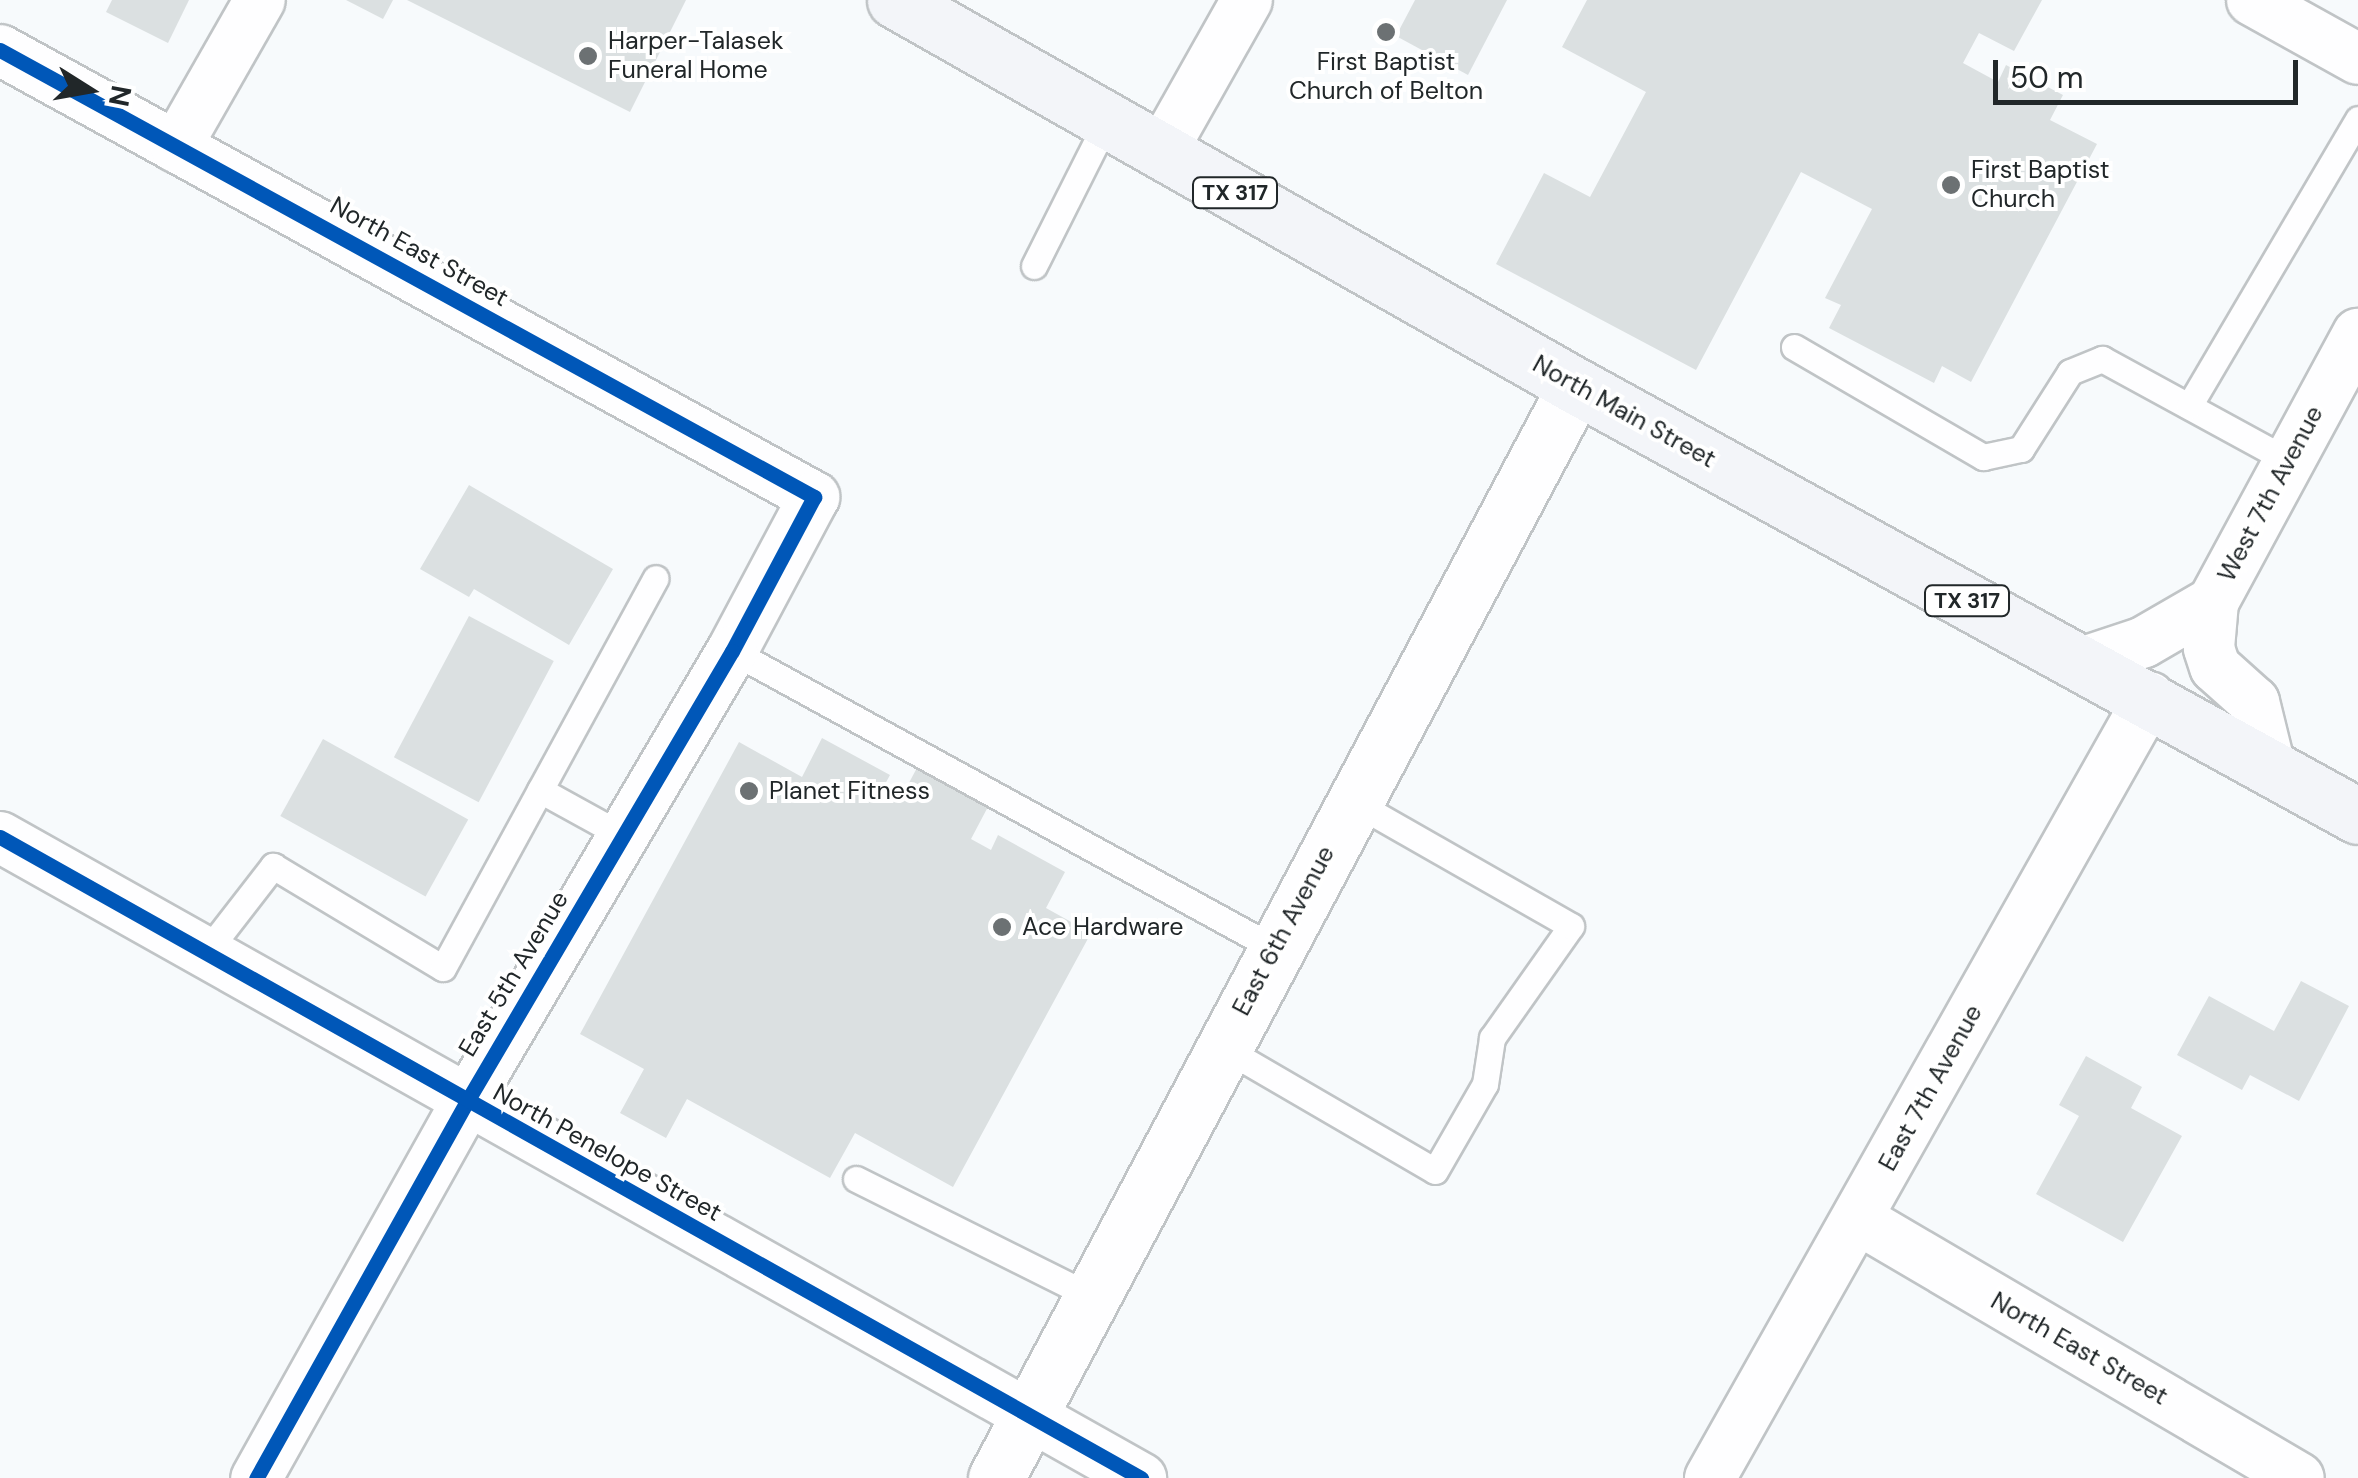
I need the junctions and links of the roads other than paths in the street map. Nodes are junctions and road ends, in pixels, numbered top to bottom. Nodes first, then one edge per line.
1 (260, 0) edge
2 (894, 0) edge
3 (1247, 0) edge
4 (2252, 0) edge
5 (0, 50) edge
6 (2358, 59) edge
7 (2358, 119) edge
8 (1108, 120) junction
9 (176, 147) junction
10 (1162, 152) junction
11 (1034, 266) dead end
12 (2358, 334) edge
13 (1794, 347) dead end
14 (1576, 386) junction
15 (2188, 406) junction
16 (2289, 461) junction
17 (814, 497) joint
18 (656, 578) dead end
19 (2214, 602) junction
20 (732, 651) junction
21 (2081, 663) junction
22 (2150, 697) junction
23 (2270, 767) junction
24 (540, 790) junction
25 (1354, 802) junction
26 (2358, 816) edge
27 (0, 836) edge
28 (625, 837) junction
29 (1274, 948) junction
30 (204, 955) junction
31 (1222, 1046) junction
32 (466, 1103) junction
33 (856, 1179) dead end
34 (1858, 1220) junction
35 (1094, 1297) junction
36 (1030, 1416) junction
37 (1136, 1477) edge
38 (256, 1478) edge
39 (996, 1478) edge
40 (1710, 1478) edge
41 (2299, 1478) edge

1 - 9 street
2 - 8 main road, North Main Street / TX 317
3 - 10 street
4 - 6 street
5 - 9 street, North East Street
7 - 15 lane
8 - 10 main road, North Main Street / TX 317
8 - 11 lane
9 - 17 street, North East Street
10 - 14 main road, North Main Street / TX 317
12 - 16 street, West 7th Avenue
13 - 15 lane
14 - 21 main road, North Main Street / TX 317
14 - 25 main road, East 6th Avenue
15 - 16 lane
16 - 19 street, West 7th Avenue
17 - 20 street, East 5th Avenue
18 - 24 lane
19 - 21 street, West 7th Avenue
19 - 23 street, West 7th Avenue
20 - 28 street, East 5th Avenue
20 - 29 lane
21 - 22 main road, North Main Street / TX 317
22 - 23 main road, North Main Street / TX 317
22 - 34 street, East 7th Avenue
23 - 26 main road, North Main Street / TX 317
24 - 28 lane
24 - 30 lane
25 - 29 main road, East 6th Avenue
25 - 31 lane
27 - 30 street, North Penelope Street
28 - 32 street, East 5th Avenue
29 - 31 main road, East 6th Avenue
30 - 32 street, North Penelope Street
31 - 35 main road, East 6th Avenue
32 - 36 street, North Penelope Street
32 - 38 street, East 5th Avenue
33 - 35 lane
34 - 40 street, East 7th Avenue
34 - 41 street, North East Street
35 - 36 main road, East 6th Avenue
36 - 37 street, North Penelope Street
36 - 39 main road, East 6th Avenue

